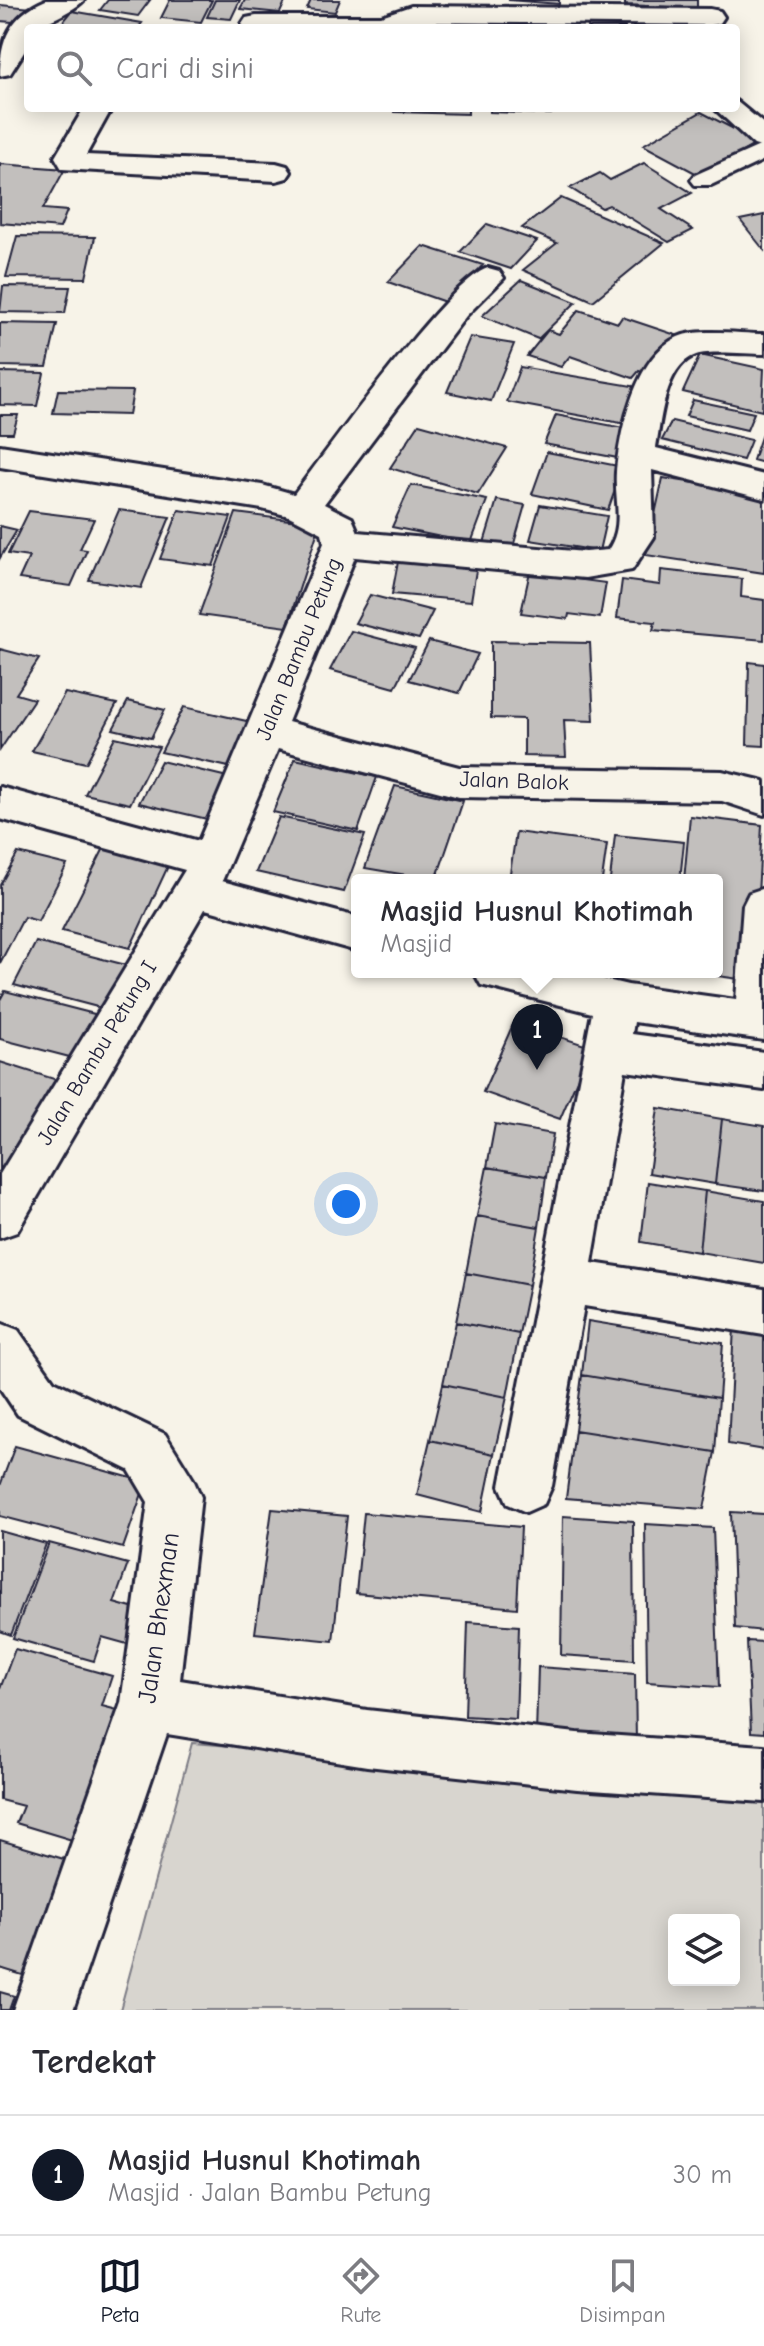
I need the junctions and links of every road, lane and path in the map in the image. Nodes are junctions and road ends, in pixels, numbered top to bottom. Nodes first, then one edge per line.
1 (70, 0) edge
2 (713, 15) edge
3 (479, 22) edge
4 (559, 22) edge
5 (28, 24) edge
6 (384, 24) edge
7 (24, 31) edge
8 (0, 68) edge
9 (96, 112) edge
10 (733, 112) edge
11 (764, 139) edge
12 (764, 151) edge
13 (276, 172) dead end
14 (703, 180) dead end
15 (488, 278) dead end
16 (764, 344) edge
17 (638, 455) junction
18 (0, 456) edge
19 (764, 487) edge
20 (302, 508) junction
21 (342, 543) junction
22 (267, 731) junction
23 (764, 800) edge
24 (0, 803) edge
25 (204, 876) junction
26 (764, 905) edge
27 (351, 932) edge
28 (521, 978) edge
29 (616, 1001) junction
30 (761, 1021) edge
31 (607, 1050) junction
32 (764, 1071) edge
33 (0, 1217) edge
34 (565, 1281) junction
35 (764, 1312) edge
36 (0, 1346) edge
37 (526, 1486) dead end
38 (149, 1703) junction
39 (764, 1774) edge
40 (43, 2010) edge

1 - 5 street
2 - 4 street
3 - 4 street
3 - 6 street
7 - 8 street
9 - 13 street
10 - 11 street
12 - 14 lane
15 - 20 street
16 - 17 street
17 - 19 street
17 - 21 street
18 - 20 street, Jalan Bambu Petung
20 - 21 street, Jalan Bambu Petung
21 - 22 street, Jalan Bambu Petung
22 - 23 street, Jalan Balok
22 - 25 street, Jalan Bambu Petung
24 - 25 street
25 - 27 street
25 - 33 street, Jalan Bambu Petung I
26 - 30 street
28 - 29 street
29 - 30 street
29 - 31 street
31 - 32 street
31 - 34 street
34 - 35 street
34 - 37 street
36 - 38 street, Jalan Bhexman
38 - 39 street
38 - 40 street, Jalan Bhexman

